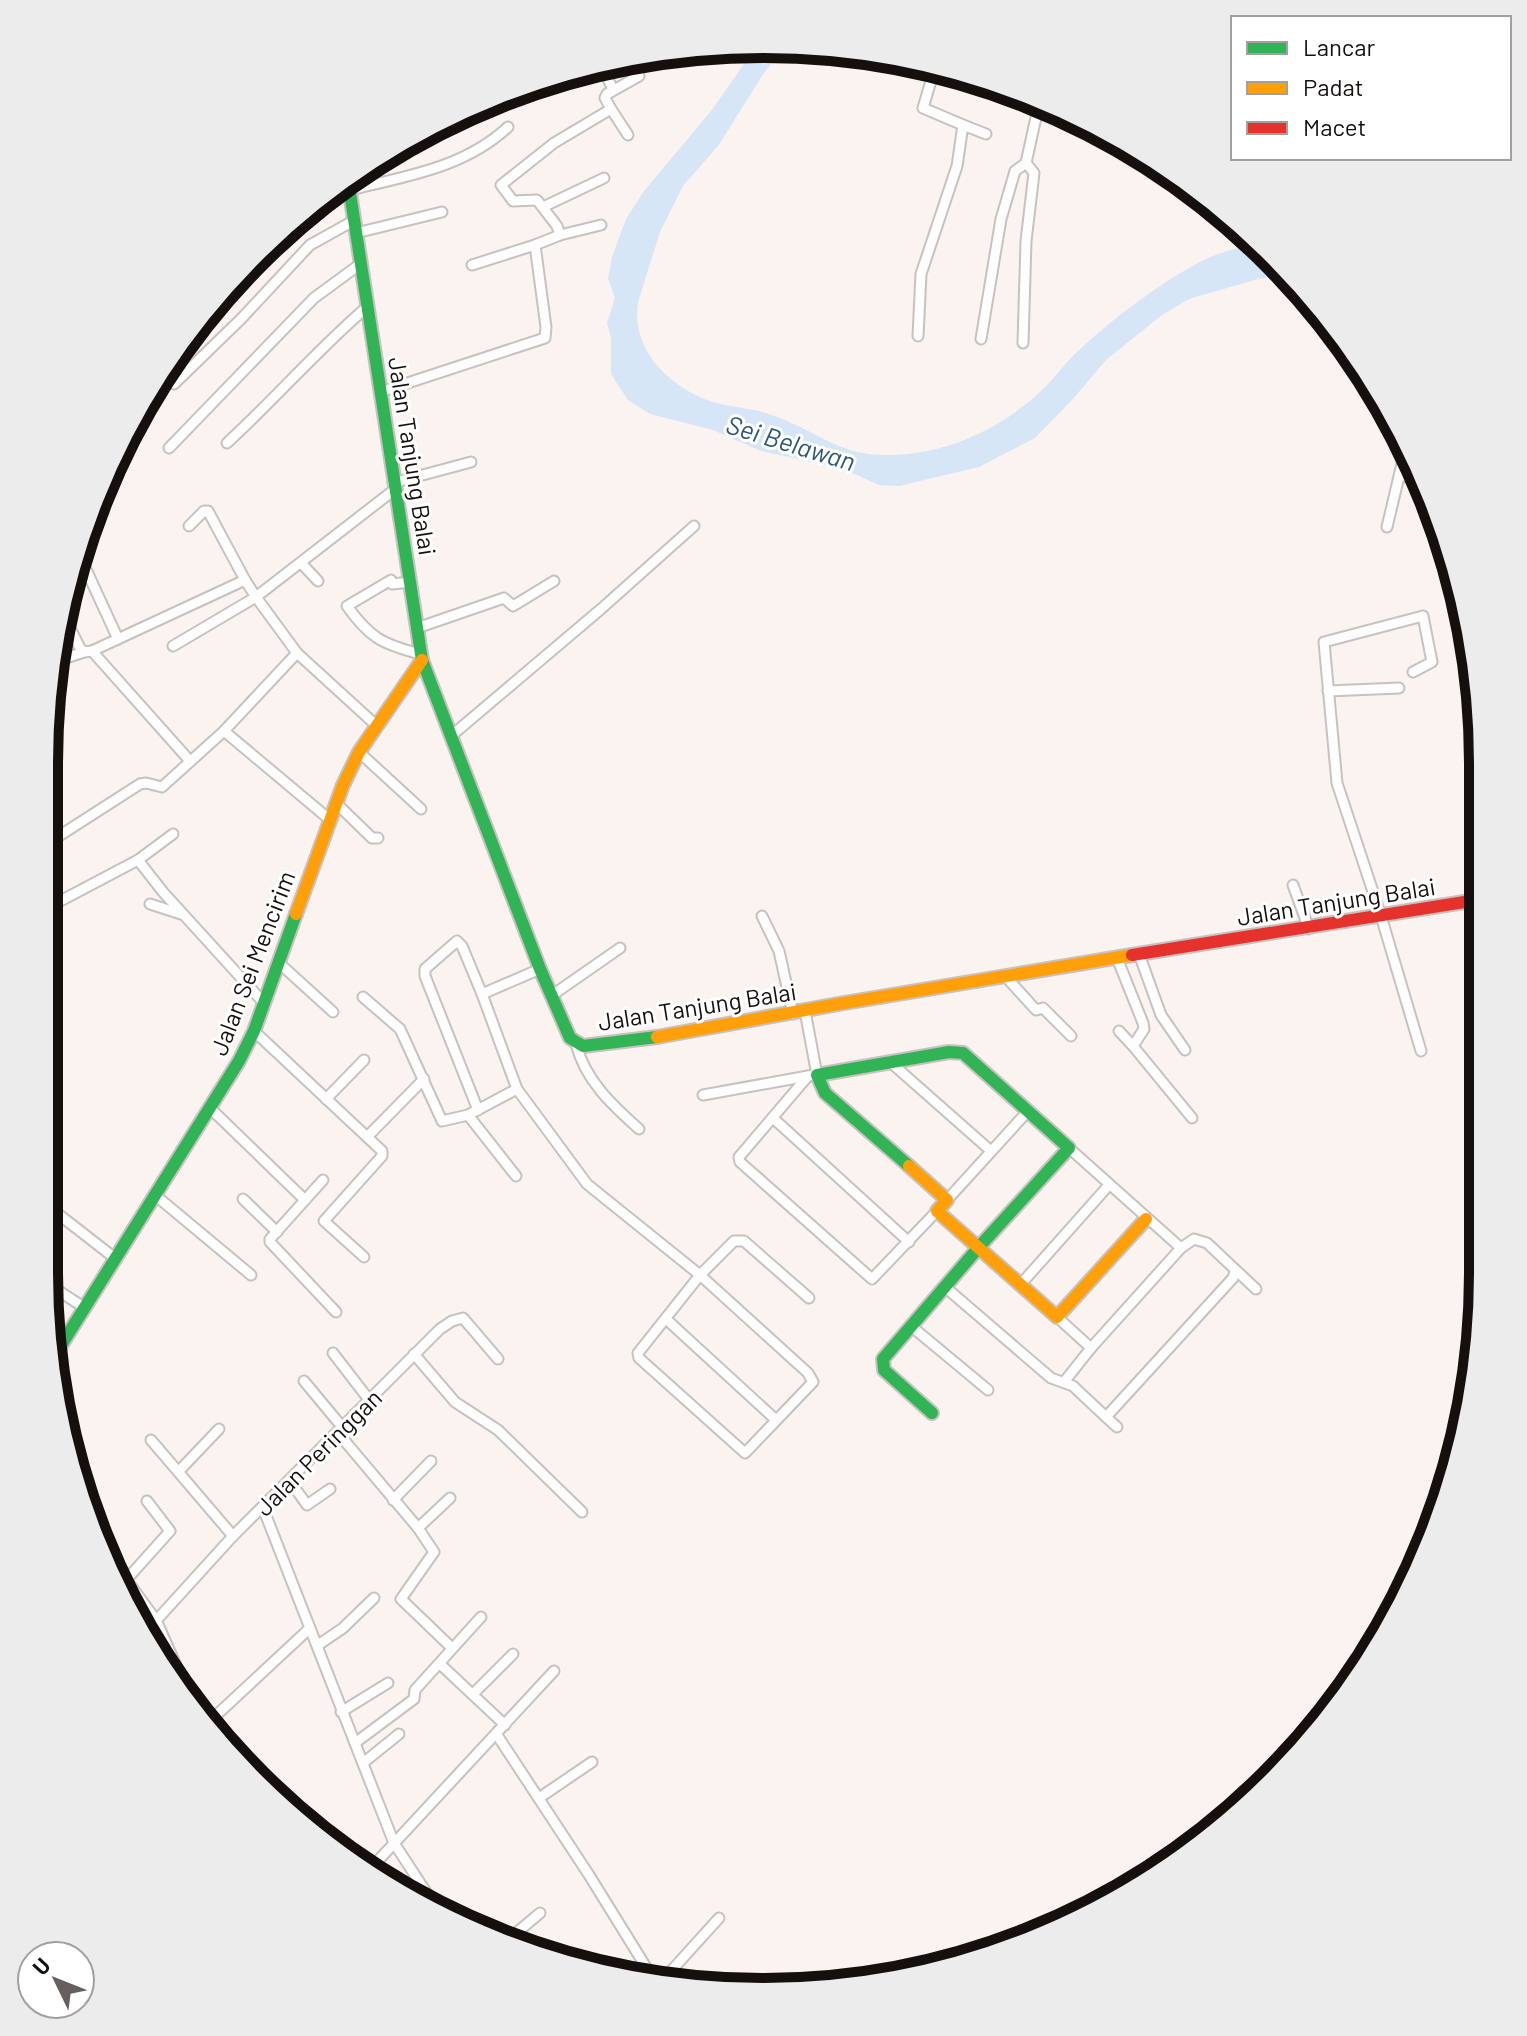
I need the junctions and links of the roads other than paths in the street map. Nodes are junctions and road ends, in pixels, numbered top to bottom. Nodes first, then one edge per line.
1 (607, 76) edge
2 (639, 76) dead end
3 (932, 79) edge
4 (613, 90) junction
5 (611, 109) junction
6 (1037, 114) edge
7 (963, 125) junction
8 (508, 127) dead end
9 (986, 134) dead end
10 (628, 135) dead end
11 (1026, 163) junction
12 (604, 178) dead end
13 (366, 182) edge
14 (350, 193) edge
15 (543, 207) junction
16 (442, 212) dead end
17 (601, 225) dead end
18 (355, 226) junction
19 (560, 235) junction
20 (535, 245) junction
21 (359, 265) junction
22 (472, 265) dead end
23 (367, 307) junction
24 (918, 336) dead end
25 (981, 339) dead end
26 (1023, 343) dead end
27 (174, 384) dead end
28 (380, 392) junction
29 (227, 443) dead end
30 (169, 448) dead end
31 (471, 462) dead end
32 (1402, 465) edge
33 (1400, 474) junction
34 (1408, 478) edge
35 (393, 487) junction
36 (189, 526) dead end
37 (694, 526) dead end
38 (1387, 527) dead end
39 (302, 564) junction
40 (86, 569) edge
41 (245, 580) junction
42 (318, 581) dead end
43 (554, 581) dead end
44 (411, 582) junction
45 (256, 597) junction
46 (417, 628) junction
47 (71, 632) edge
48 (118, 639) junction
49 (173, 646) dead end
50 (88, 651) junction
51 (297, 653) junction
52 (421, 657) junction
53 (66, 658) edge
54 (1413, 672) dead end
55 (1399, 688) dead end
56 (1328, 691) junction
57 (377, 726) junction
58 (224, 731) junction
59 (451, 736) junction
60 (359, 752) junction
61 (190, 761) junction
62 (336, 803) junction
63 (421, 809) dead end
64 (329, 819) junction
65 (173, 834) dead end
66 (58, 837) edge
67 (378, 838) dead end
68 (138, 860) junction
69 (1293, 885) dead end
70 (1469, 901) edge
71 (58, 902) edge
72 (150, 904) dead end
73 (184, 916) junction
74 (762, 916) dead end
75 (1381, 916) junction
76 (1309, 929) junction
77 (620, 948) dead end
78 (1139, 954) junction
79 (1117, 958) junction
80 (278, 962) junction
81 (540, 969) junction
82 (1006, 977) junction
83 (482, 994) junction
84 (551, 996) junction
85 (363, 997) dead end
86 (264, 1003) junction
87 (333, 1012) dead end
88 (799, 1012) junction
89 (254, 1031) junction
90 (1119, 1031) dead end
91 (1071, 1036) dead end
92 (576, 1044) junction
93 (1133, 1046) junction
94 (1185, 1050) dead end
95 (1421, 1051) dead end
96 (364, 1060) dead end
97 (889, 1061) junction
98 (812, 1075) junction
99 (424, 1079) junction
100 (517, 1089) junction
101 (703, 1095) dead end
102 (326, 1099) junction
103 (211, 1109) junction
104 (478, 1110) junction
105 (1028, 1111) junction
106 (468, 1115) junction
107 (773, 1118) junction
108 (1192, 1118) dead end
109 (639, 1129) dead end
110 (367, 1137) junction
111 (1069, 1148) junction
112 (991, 1151) junction
113 (516, 1176) dead end
114 (323, 1180) dead end
115 (1109, 1185) junction
116 (155, 1195) junction
117 (243, 1199) dead end
118 (305, 1200) junction
119 (947, 1200) junction
120 (937, 1211) junction
121 (58, 1214) edge
122 (1146, 1219) junction
123 (277, 1232) junction
124 (909, 1242) junction
125 (979, 1247) junction
126 (1181, 1248) junction
127 (364, 1257) dead end
128 (116, 1259) junction
129 (1235, 1271) junction
130 (251, 1275) dead end
131 (700, 1275) junction
132 (1021, 1284) junction
133 (945, 1287) junction
134 (1256, 1289) dead end
135 (59, 1291) edge
136 (809, 1298) dead end
137 (85, 1308) junction
138 (336, 1312) dead end
139 (1057, 1317) junction
140 (666, 1319) junction
141 (911, 1326) junction
142 (62, 1344) edge
143 (1091, 1348) junction
144 (333, 1353) dead end
145 (414, 1354) junction
146 (498, 1359) dead end
147 (304, 1381) dead end
148 (1064, 1382) junction
149 (988, 1390) dead end
150 (370, 1401) junction
151 (932, 1413) dead end
152 (1106, 1417) junction
153 (776, 1420) junction
154 (1117, 1427) dead end
155 (219, 1429) dead end
156 (341, 1431) junction
157 (151, 1440) dead end
158 (431, 1461) dead end
159 (179, 1471) junction
160 (290, 1481) junction
161 (330, 1489) dead end
162 (450, 1498) dead end
163 (393, 1500) junction
164 (147, 1501) dead end
165 (263, 1508) junction
166 (582, 1512) dead end
167 (418, 1528) junction
168 (233, 1536) junction
169 (128, 1578) edge
170 (131, 1584) edge
171 (374, 1598) dead end
172 (481, 1617) dead end
173 (156, 1620) junction
174 (152, 1624) edge
175 (310, 1628) junction
176 (318, 1645) junction
177 (452, 1648) junction
178 (513, 1654) dead end
179 (172, 1656) edge
180 (440, 1664) junction
181 (554, 1671) dead end
182 (388, 1683) dead end
183 (473, 1694) junction
184 (341, 1712) junction
185 (215, 1716) edge
186 (505, 1725) junction
187 (399, 1734) dead end
188 (497, 1735) junction
189 (355, 1743) junction
190 (592, 1762) dead end
191 (363, 1763) junction
192 (539, 1798) junction
193 (394, 1843) junction
194 (377, 1862) edge
195 (425, 1891) edge
196 (540, 1913) dead end
197 (719, 1918) dead end
198 (516, 1933) edge
199 (646, 1968) edge
200 (670, 1972) edge

1 - 4 street
2 - 4 street
3 - 7 street
4 - 5 street
5 - 10 street
5 - 15 street
6 - 11 street
7 - 9 street
7 - 24 street
8 - 13 street
11 - 25 street
11 - 26 street
12 - 15 street
14 - 18 street, Jalan Tanjung Balai
15 - 19 street
16 - 18 street
17 - 19 street
18 - 21 street, Jalan Tanjung Balai
18 - 27 street
19 - 20 street
20 - 22 street
20 - 28 street
21 - 23 street, Jalan Tanjung Balai
21 - 30 street
23 - 28 street, Jalan Tanjung Balai
23 - 29 street
28 - 35 street, Jalan Tanjung Balai
31 - 35 street
32 - 33 street
33 - 34 street
33 - 38 street
35 - 39 street
35 - 44 street, Jalan Tanjung Balai
36 - 41 street
37 - 59 street
39 - 42 street
39 - 45 street
40 - 48 street
41 - 45 street
41 - 48 street
43 - 46 street
44 - 46 street, Jalan Tanjung Balai
44 - 52 street
45 - 49 street
45 - 51 street
46 - 52 street, Jalan Tanjung Balai
47 - 50 street
48 - 50 street
50 - 53 street
50 - 61 street
51 - 57 street
51 - 58 street
52 - 57 street, Jalan Sei Mencirim
52 - 59 street, Jalan Tanjung Balai
54 - 56 street
55 - 56 street
56 - 75 street
57 - 60 street, Jalan Sei Mencirim
58 - 61 street
58 - 64 street
59 - 81 street, Jalan Tanjung Balai
60 - 62 street, Jalan Sei Mencirim
60 - 63 street
61 - 66 street
62 - 64 street, Jalan Sei Mencirim
62 - 67 street
64 - 80 street, Jalan Sei Mencirim
65 - 68 street
68 - 71 street
68 - 73 street
69 - 76 street
70 - 75 street, Jalan Tanjung Balai
72 - 73 street
73 - 86 street
74 - 88 street
75 - 76 street, Jalan Tanjung Balai
75 - 95 street
76 - 78 street, Jalan Tanjung Balai
77 - 84 street
78 - 79 street, Jalan Tanjung Balai
78 - 94 street
79 - 82 street, Jalan Tanjung Balai
79 - 93 street
80 - 86 street, Jalan Sei Mencirim
80 - 87 street
81 - 83 street
81 - 84 street, Jalan Tanjung Balai
82 - 88 street, Jalan Tanjung Balai
82 - 91 street
83 - 100 street
83 - 104 street
84 - 92 street, Jalan Tanjung Balai
85 - 99 street
86 - 89 street, Jalan Sei Mencirim
88 - 92 street, Jalan Tanjung Balai
88 - 98 street
89 - 102 street
89 - 103 street, Jalan Sei Mencirim
90 - 93 street
92 - 109 street
93 - 108 street
96 - 102 street
97 - 98 street
97 - 105 street
97 - 112 street
98 - 101 street
98 - 107 street
98 - 119 street
99 - 106 street
99 - 110 street
100 - 104 street
100 - 131 street
102 - 110 street
103 - 116 street, Jalan Sei Mencirim
103 - 118 street
104 - 106 street
105 - 111 street
105 - 112 street
106 - 113 street
107 - 124 street
107 - 124 street
110 - 127 street
111 - 115 street
111 - 125 street
112 - 119 street
114 - 118 street
115 - 122 street
115 - 132 street
116 - 128 street, Jalan Sei Mencirim
116 - 130 street
117 - 123 street
118 - 123 street
119 - 120 street
120 - 124 street
120 - 125 street
121 - 128 street
122 - 126 street
122 - 139 street
123 - 138 street
125 - 132 street
125 - 133 street
126 - 129 street
126 - 143 street
128 - 137 street, Jalan Sei Mencirim
129 - 134 street
129 - 152 street
131 - 136 street
131 - 140 street
131 - 153 street
132 - 139 street
133 - 141 street
133 - 148 street
135 - 137 street
137 - 142 street, Jalan Sei Mencirim
139 - 143 street
140 - 153 street
140 - 153 street
141 - 149 street
141 - 151 street
143 - 148 street
144 - 150 street
145 - 146 street, Jalan Peringgan
145 - 150 street, Jalan Peringgan
145 - 166 street
147 - 156 street
148 - 152 street
150 - 156 street, Jalan Peringgan
152 - 154 street
155 - 159 street
156 - 160 street, Jalan Peringgan
156 - 163 street
157 - 159 street
158 - 163 street
159 - 168 street
160 - 161 street
160 - 165 street, Jalan Peringgan
162 - 167 street
163 - 167 street
164 - 169 street
165 - 168 street, Jalan Peringgan
165 - 175 street
167 - 177 street
168 - 173 street, Jalan Peringgan
170 - 173 street
171 - 176 street
172 - 177 street
173 - 174 street, Jalan Peringgan
173 - 179 street
175 - 176 street
175 - 185 street
176 - 184 street
177 - 180 street
178 - 183 street
180 - 183 street
180 - 189 street
181 - 186 street
182 - 184 street
183 - 186 street
184 - 189 street
186 - 188 street
187 - 191 street
188 - 192 street
188 - 193 street
189 - 191 street
190 - 192 street
191 - 193 street
192 - 199 street
193 - 194 street
193 - 195 street
196 - 198 street
197 - 200 street

